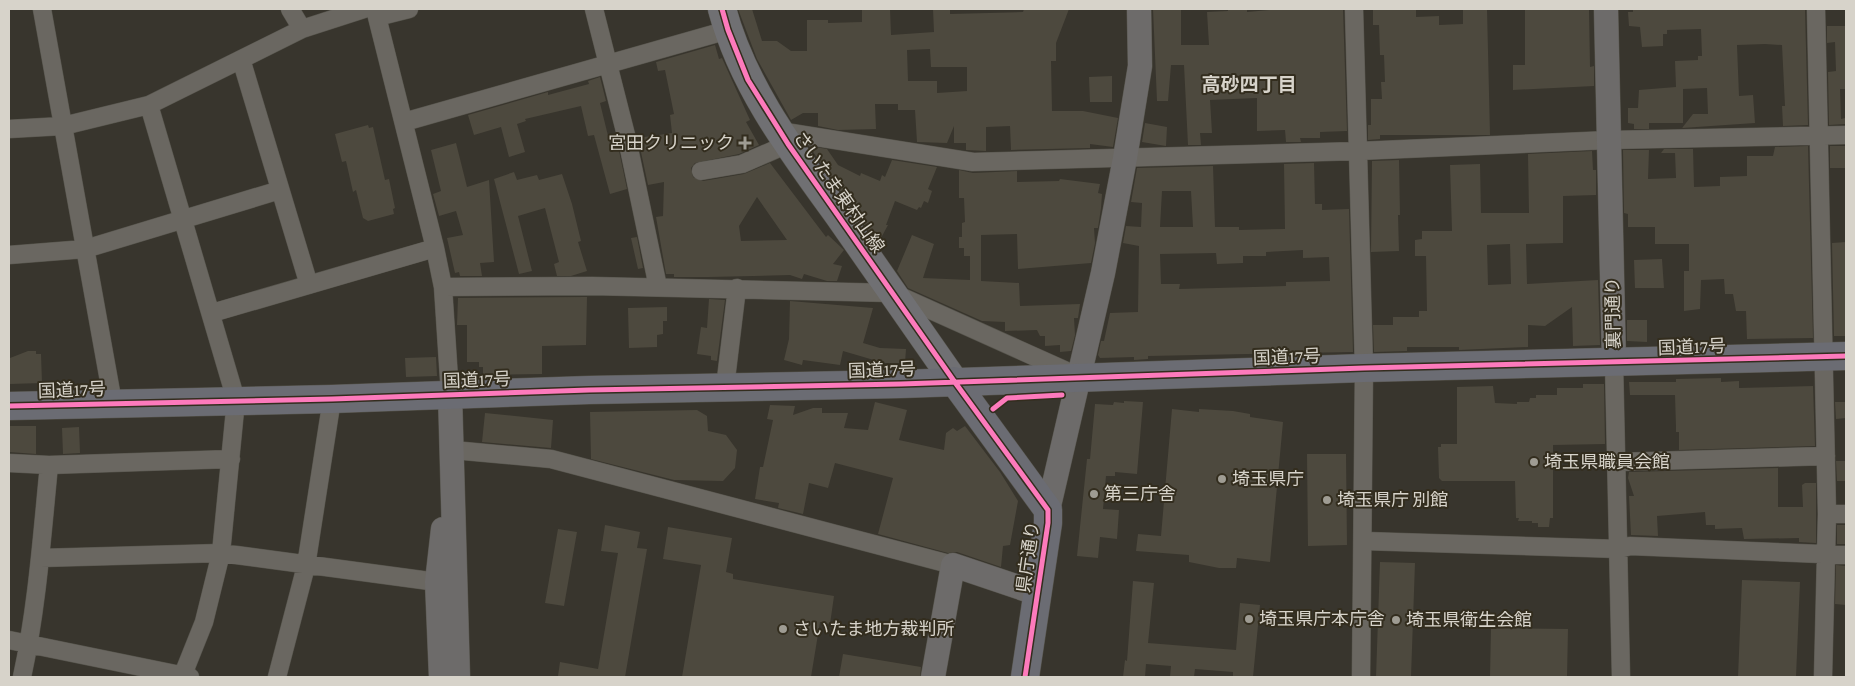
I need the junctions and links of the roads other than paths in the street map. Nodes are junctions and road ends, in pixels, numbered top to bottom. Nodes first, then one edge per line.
1 (42, 9) edge
2 (290, 9) edge
3 (409, 9) edge
4 (594, 9) edge
5 (1139, 9) edge
6 (1354, 9) edge
7 (1606, 9) edge
8 (1816, 9) edge
9 (372, 12) edge
10 (725, 19) edge
11 (302, 29) junction
12 (241, 59) junction
13 (608, 64) junction
14 (149, 104) junction
15 (404, 122) junction
16 (63, 126) junction
17 (9, 129) edge
18 (1846, 135) edge
19 (1819, 136) junction
20 (784, 138) junction
21 (1609, 140) junction
22 (1358, 150) junction
23 (1125, 158) junction
24 (701, 171) dead end
25 (280, 190) junction
26 (184, 219) junction
27 (436, 248) junction
28 (85, 249) junction
29 (9, 255) edge
30 (309, 285) junction
31 (443, 287) junction
32 (658, 287) junction
33 (737, 288) junction
34 (893, 293) junction
35 (212, 313) junction
36 (1836, 357) edge
37 (1614, 363) junction
38 (1364, 368) junction
39 (1078, 376) junction
40 (954, 381) junction
41 (725, 388) junction
42 (450, 394) junction
43 (332, 399) junction
44 (236, 400) junction
45 (114, 403) junction
46 (9, 406) edge
47 (453, 450) junction
48 (1826, 456) junction
49 (231, 459) junction
50 (1617, 462) junction
51 (9, 463) edge
52 (49, 465) junction
53 (1048, 510) junction
54 (1827, 514) junction
55 (1846, 514) edge
56 (1364, 541) junction
57 (1619, 549) junction
58 (221, 553) junction
59 (1827, 554) junction
60 (1846, 555) edge
61 (40, 558) junction
62 (306, 566) junction
63 (952, 566) junction
64 (437, 582) junction
65 (1036, 593) junction
66 (9, 640) edge
67 (29, 645) junction
68 (22, 677) edge
69 (185, 677) edge
70 (276, 677) edge
71 (441, 677) edge
72 (458, 677) edge
73 (933, 677) edge
74 (1025, 677) edge
75 (1361, 677) edge
76 (1621, 677) edge
77 (1823, 677) edge

1 - 16 street
2 - 11 street
3 - 9 street
4 - 13 street
5 - 23 street
6 - 22 street
7 - 21 street, 裏門通り
8 - 19 street
9 - 11 street
9 - 15 street
10 - 13 street
10 - 20 main road, さいたま東村山線
11 - 12 street
12 - 14 street
12 - 25 street
13 - 15 street
13 - 32 street
14 - 16 street
14 - 26 street
15 - 27 street
16 - 17 street
16 - 28 street
18 - 19 street
19 - 21 street
19 - 36 street
20 - 23 street
20 - 24 street
20 - 34 main road, さいたま東村山線
21 - 22 street
21 - 37 street, 裏門通り
22 - 23 street
22 - 38 street
23 - 39 street
25 - 26 street
25 - 30 street
26 - 28 street
26 - 35 street
27 - 30 street
27 - 31 street
28 - 29 street
28 - 45 street
30 - 35 street
31 - 32 street
31 - 42 street
32 - 33 street
33 - 34 street
33 - 41 street
34 - 39 street
34 - 40 main road, さいたま東村山線
35 - 44 street
36 - 37 highway, 国道17号
36 - 48 street
37 - 38 highway, 国道17号
37 - 50 street, 裏門通り
38 - 39 highway, 国道17号
38 - 56 street
39 - 40 highway, 国道17号
39 - 53 street
40 - 41 highway, 国道17号
40 - 53 highway, 県庁通り
41 - 42 highway, 国道17号
42 - 43 highway, 国道17号
42 - 47 street
43 - 44 highway, 国道17号
43 - 62 street
44 - 45 highway, 国道17号
44 - 49 street
45 - 46 highway, 国道17号
47 - 63 street
47 - 64 street
47 - 72 street
48 - 50 street
48 - 54 street
49 - 52 street
49 - 58 street
50 - 57 street, 裏門通り
51 - 52 street
52 - 61 street
53 - 65 highway, 県庁通り
54 - 55 street
54 - 59 street
56 - 57 street
56 - 75 street
57 - 59 street
57 - 76 street, 裏門通り
58 - 61 street
58 - 62 street
58 - 69 street
59 - 60 street
59 - 77 street
61 - 67 street
62 - 64 street
62 - 70 street
63 - 65 street
63 - 73 street
64 - 71 street
65 - 74 highway, 県庁通り
66 - 67 street
67 - 68 street
67 - 69 street

